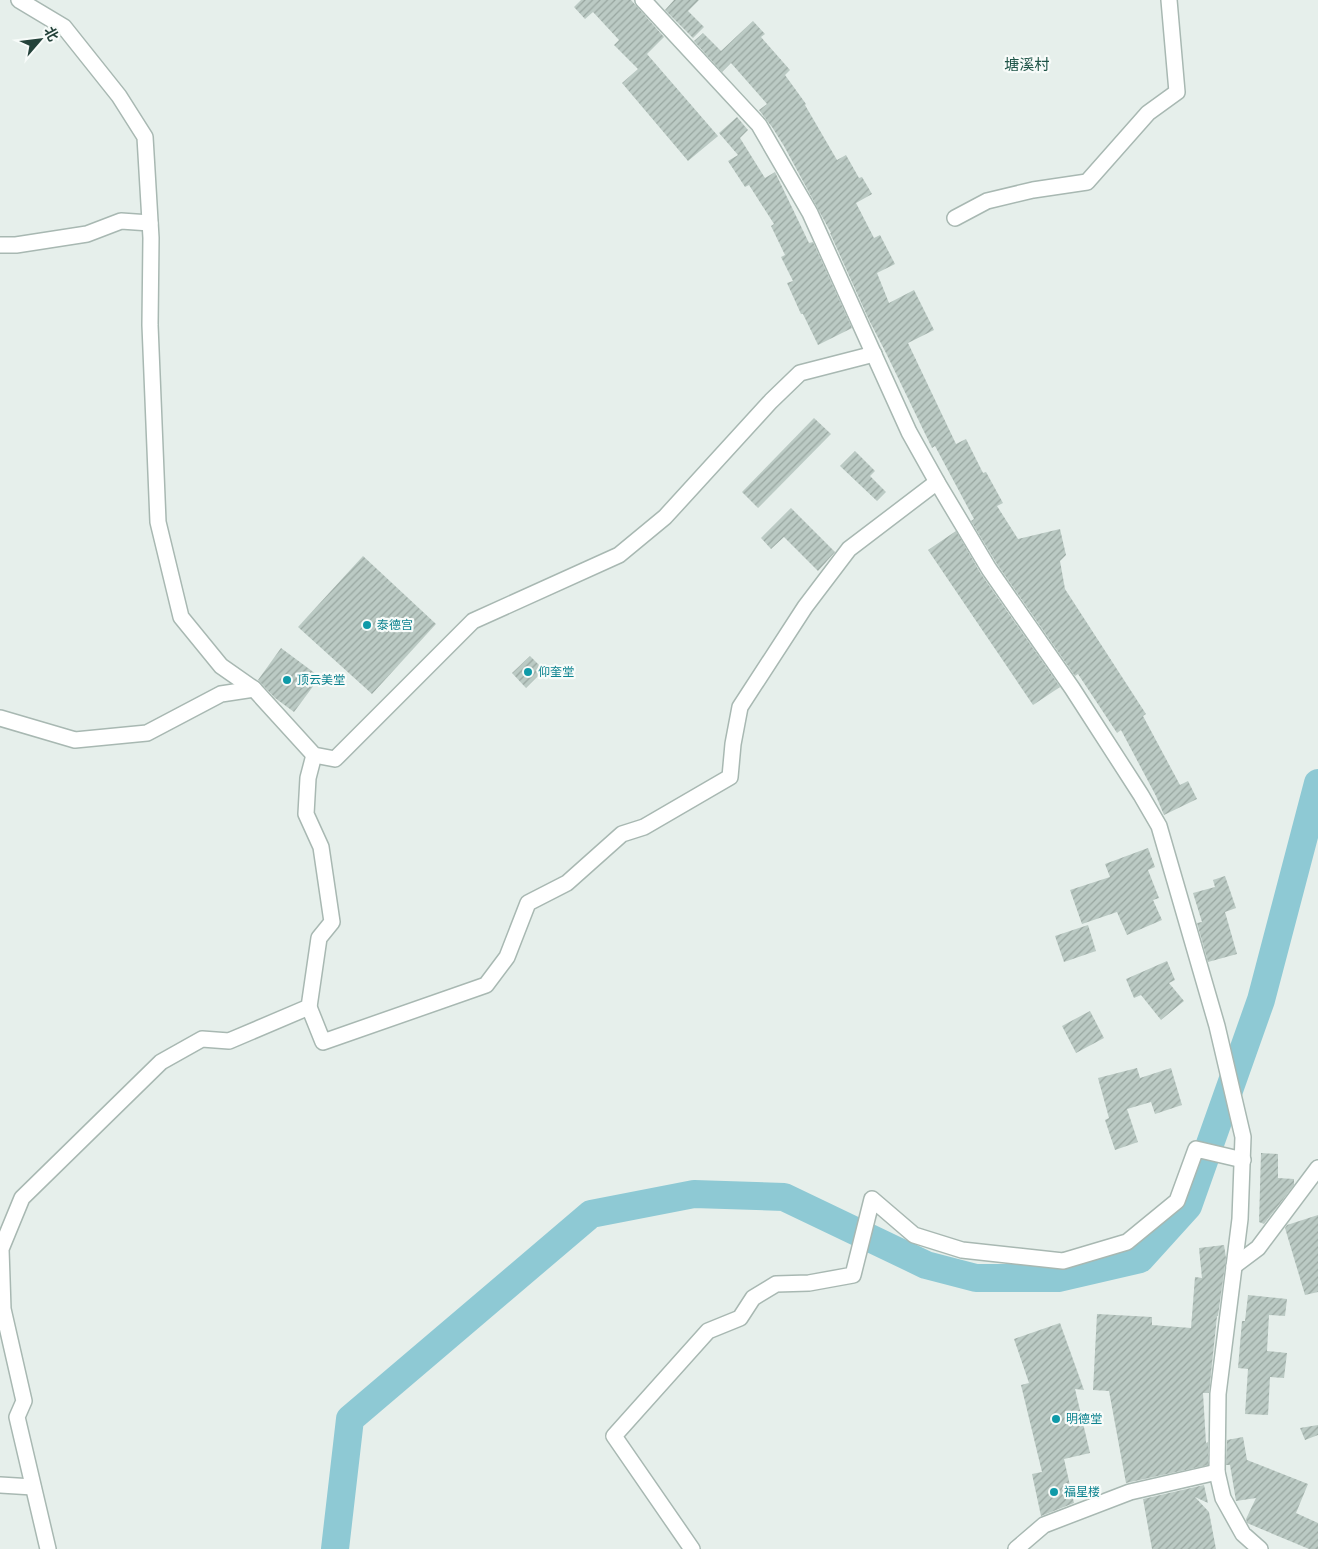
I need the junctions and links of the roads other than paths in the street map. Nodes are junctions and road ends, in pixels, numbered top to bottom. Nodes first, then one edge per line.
1 (20, 0) edge
2 (643, 0) edge
3 (1169, 0) edge
4 (954, 218) dead end
5 (150, 223) junction
6 (0, 245) edge
7 (874, 354) junction
8 (936, 482) junction
9 (254, 689) junction
10 (0, 718) edge
11 (314, 755) junction
12 (309, 1007) junction
13 (1236, 1159) junction
14 (1318, 1168) edge
15 (1234, 1266) junction
16 (1216, 1472) junction
17 (0, 1485) edge
18 (33, 1487) junction
19 (48, 1549) edge
20 (692, 1549) edge
21 (1016, 1549) edge
22 (1260, 1549) edge

1 - 5 street
2 - 7 street
3 - 4 street
5 - 6 street
5 - 9 street
7 - 8 street
7 - 11 street
8 - 12 street
8 - 13 street
9 - 10 street
9 - 11 street
11 - 12 street
12 - 18 street
13 - 15 street
13 - 20 street
14 - 15 street
15 - 16 street
16 - 21 street
16 - 22 street
17 - 18 street
18 - 19 street

